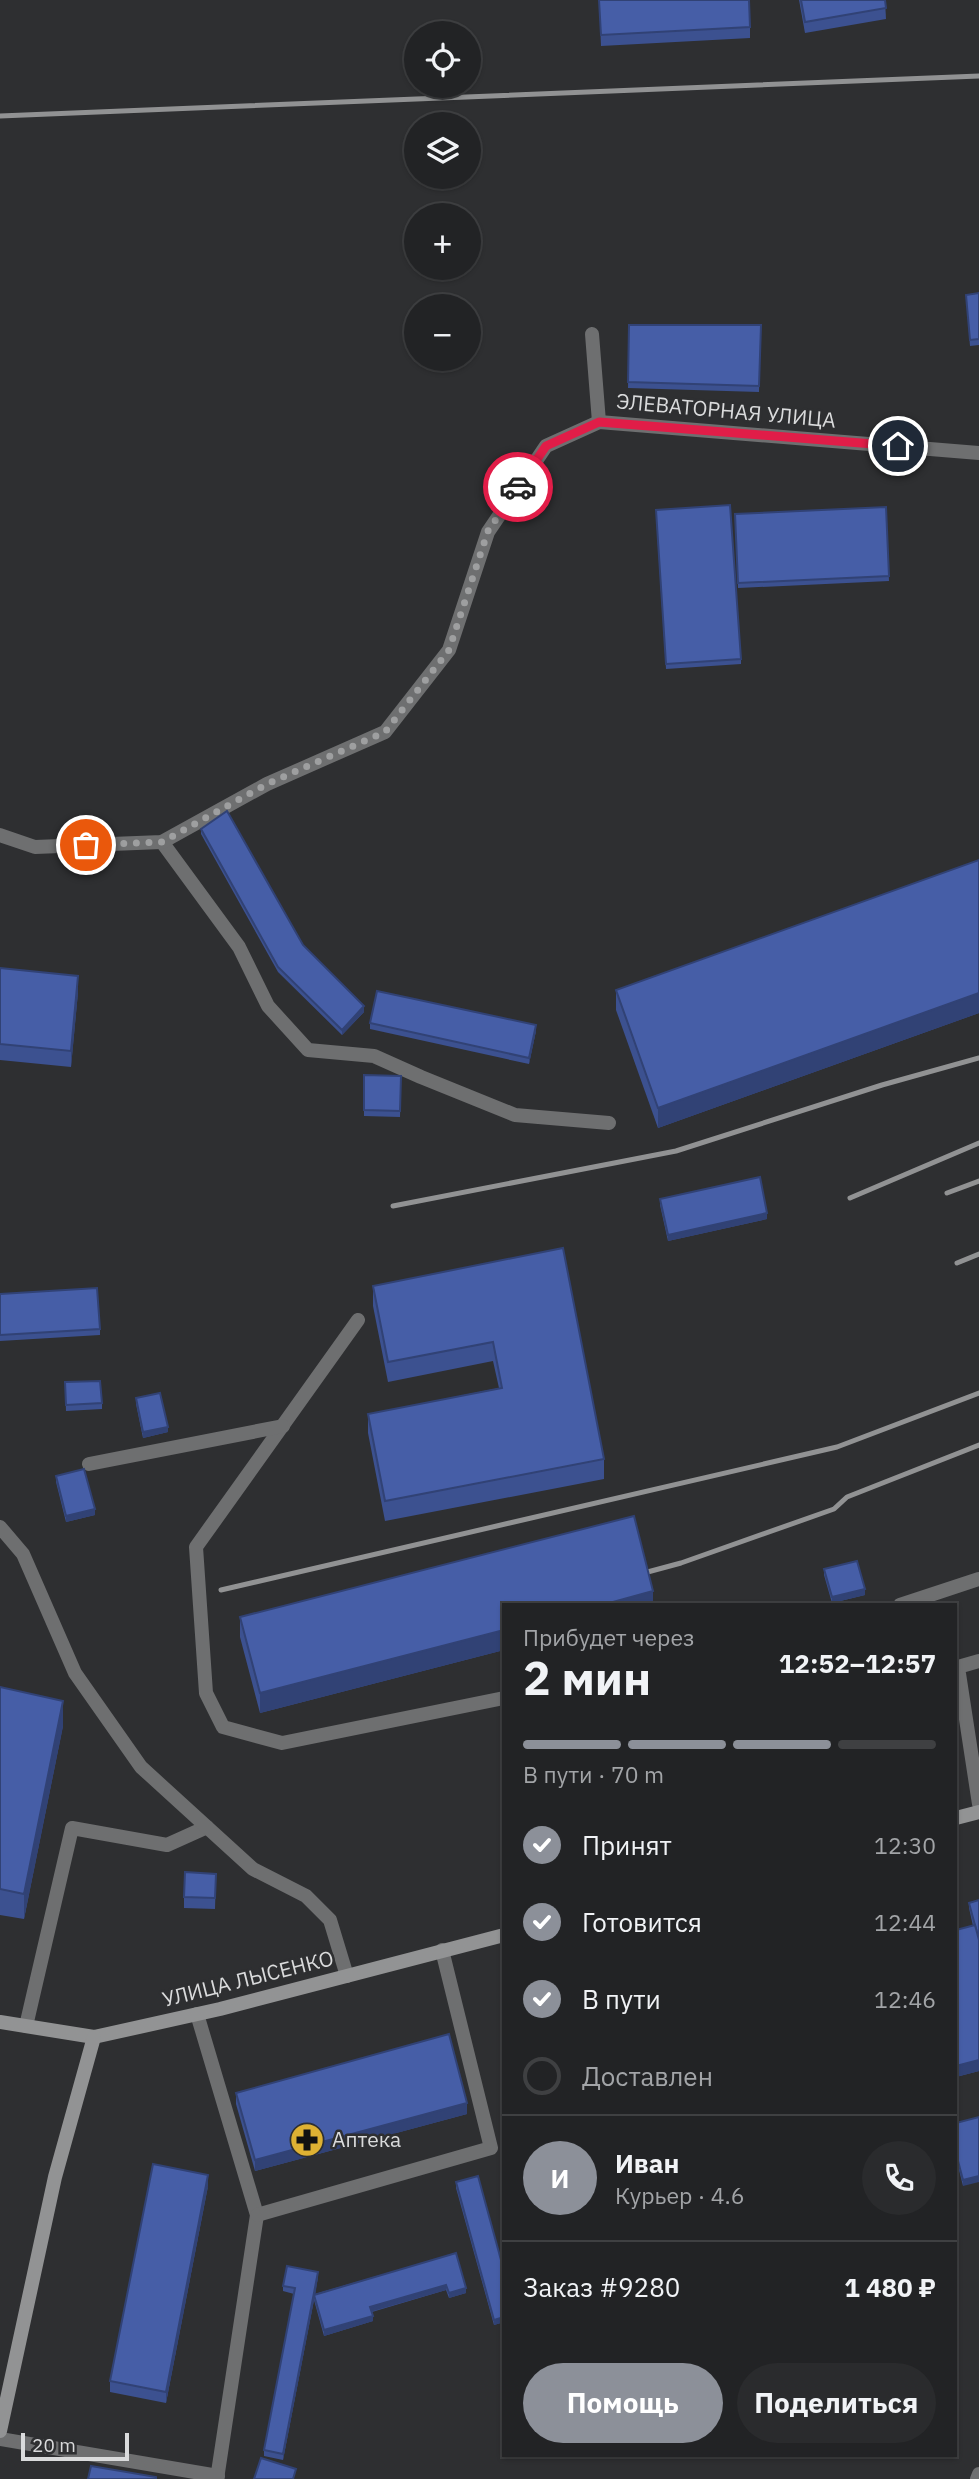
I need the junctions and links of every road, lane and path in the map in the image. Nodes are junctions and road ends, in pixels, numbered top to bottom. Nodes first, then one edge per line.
1 (592, 334) dead end
2 (599, 422) junction
3 (979, 453) edge
4 (0, 835) edge
5 (162, 842) junction
6 (609, 1123) dead end
7 (358, 1320) dead end
8 (283, 1426) junction
9 (89, 1464) dead end
10 (0, 1528) edge
11 (979, 1579) edge
12 (906, 1603) edge
13 (979, 1661) edge
14 (502, 1698) edge
15 (961, 1726) edge
16 (979, 1804) edge
17 (979, 1812) edge
18 (957, 1818) edge
19 (206, 1827) junction
20 (502, 1935) edge
21 (442, 1950) junction
22 (347, 1976) junction
23 (197, 2014) junction
24 (0, 2022) edge
25 (26, 2026) junction
26 (93, 2037) junction
27 (257, 2215) junction
28 (0, 2431) edge
29 (0, 2440) edge
30 (979, 2474) edge
31 (218, 2478) edge
32 (977, 2479) edge

1 - 2 street
2 - 3 street, ЭЛЕВАТОРНАЯ УЛИЦА
2 - 5 street, ЭЛЕВАТОРНАЯ УЛИЦА
4 - 5 street, ЭЛЕВАТОРНАЯ УЛИЦА
5 - 6 street
7 - 8 street
8 - 9 street
8 - 14 street
10 - 19 street
11 - 12 street
13 - 15 street
15 - 16 street
17 - 18 main road
19 - 22 street
19 - 25 street
20 - 21 main road, УЛИЦА ЛЫСЕНКО
21 - 22 main road, УЛИЦА ЛЫСЕНКО
21 - 27 street
22 - 23 main road, УЛИЦА ЛЫСЕНКО
23 - 26 main road, УЛИЦА ЛЫСЕНКО
23 - 27 street
24 - 25 main road, УЛИЦА ЛЫСЕНКО
25 - 26 main road, УЛИЦА ЛЫСЕНКО
26 - 28 main road
27 - 31 street
29 - 31 street
30 - 32 street

